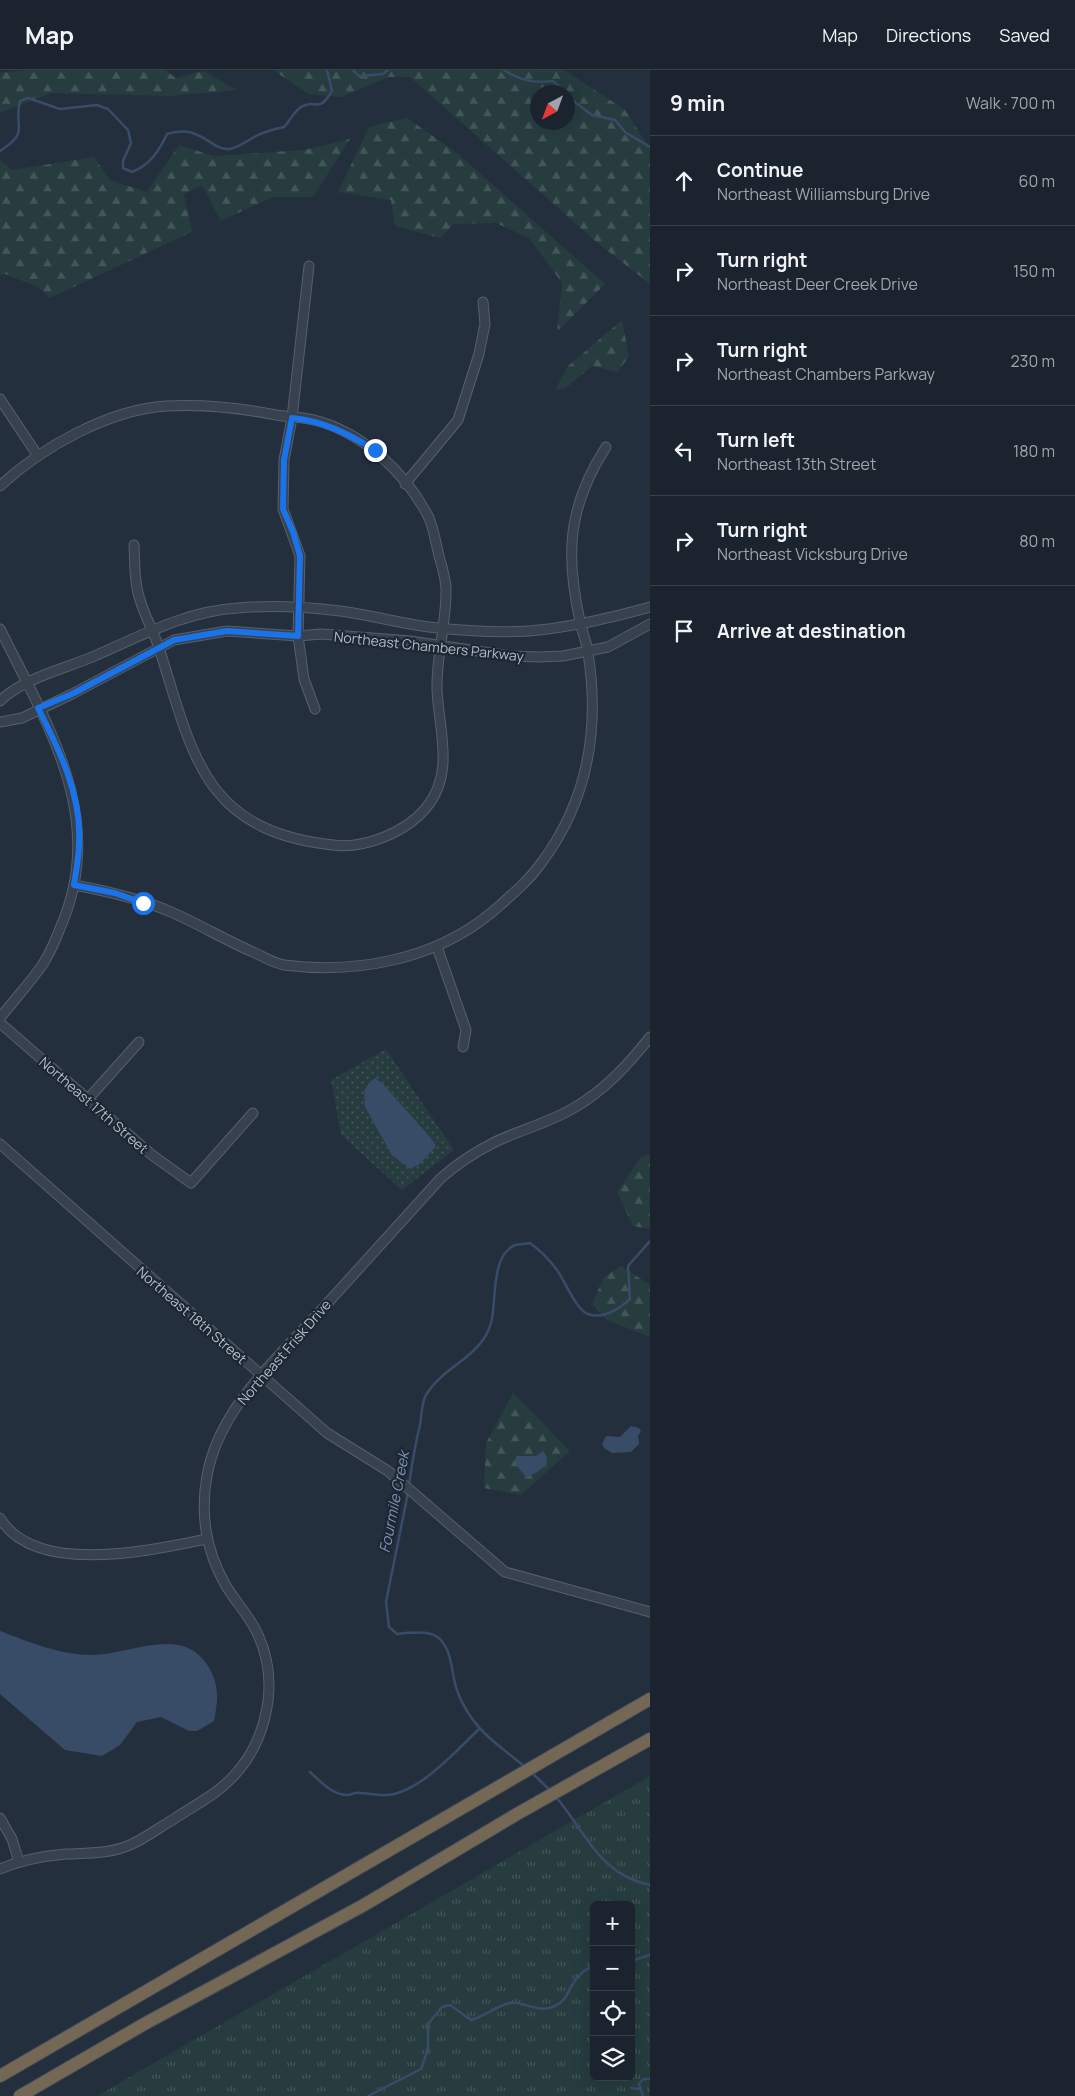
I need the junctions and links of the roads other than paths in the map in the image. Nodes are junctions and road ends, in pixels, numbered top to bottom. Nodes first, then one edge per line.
1 (309, 266) dead end
2 (483, 302) dead end
3 (0, 398) edge
4 (292, 418) junction
5 (606, 447) dead end
6 (38, 456) junction
7 (405, 484) junction
8 (0, 486) edge
9 (134, 545) dead end
10 (650, 606) edge
11 (300, 608) junction
12 (580, 622) junction
13 (650, 624) edge
14 (443, 627) junction
15 (0, 629) edge
16 (152, 630) junction
17 (298, 636) junction
18 (441, 645) junction
19 (159, 648) junction
20 (588, 652) junction
21 (26, 683) junction
22 (0, 701) edge
23 (38, 708) junction
24 (315, 709) dead end
25 (0, 722) edge
26 (74, 885) junction
27 (436, 947) junction
28 (0, 1018) edge
29 (0, 1023) edge
30 (650, 1036) edge
31 (139, 1042) dead end
32 (462, 1047) dead end
33 (88, 1099) junction
34 (254, 1113) dead end
35 (0, 1144) edge
36 (261, 1376) junction
37 (0, 1518) edge
38 (207, 1539) junction
39 (650, 1612) edge
40 (650, 1699) edge
41 (650, 1739) edge
42 (0, 1818) edge
43 (19, 1862) junction
44 (0, 1869) edge
45 (0, 2076) edge
46 (20, 2096) edge

1 - 4 street
2 - 7 street
3 - 6 street
4 - 6 street
4 - 7 street
4 - 11 street
5 - 12 street
6 - 8 street
7 - 14 street
9 - 16 street
10 - 12 street, Northeast Chambers Parkway
11 - 14 street, Northeast Chambers Parkway
11 - 16 street, Northeast Chambers Parkway
11 - 17 street
12 - 14 street, Northeast Chambers Parkway
12 - 20 street
13 - 20 street, Northeast Chambers Parkway
14 - 18 street
15 - 21 street
16 - 19 street
16 - 21 street, Northeast Chambers Parkway
17 - 18 street, Northeast Chambers Parkway
17 - 19 street, Northeast Chambers Parkway
17 - 24 street
18 - 19 street
18 - 20 street, Northeast Chambers Parkway
19 - 23 street, Northeast Chambers Parkway
20 - 27 street
21 - 22 street
21 - 23 street
23 - 25 street
23 - 26 street
26 - 27 street
26 - 28 street
27 - 32 street
29 - 33 street, Northeast 17th Street
30 - 36 street, Northeast Frisk Drive
31 - 33 street
33 - 34 street, Northeast 17th Street
35 - 36 street, Northeast 18th Street
36 - 38 street, Northeast Frisk Drive
36 - 39 street, Northeast 18th Street
37 - 38 street
38 - 43 street, Northeast Frisk Drive
40 - 45 highway
41 - 46 highway
42 - 43 street
43 - 44 street, Northeast Frisk Drive

